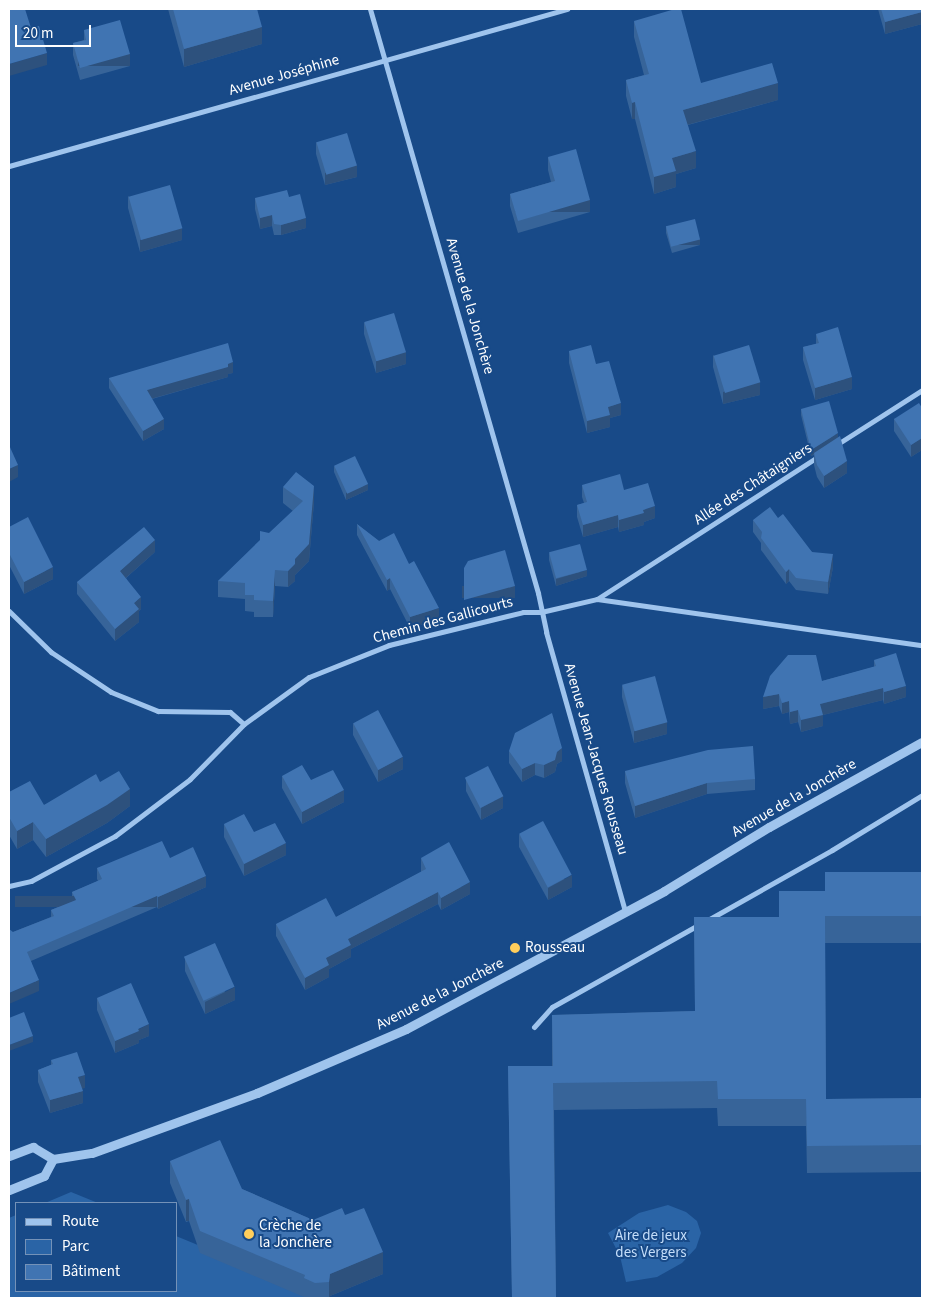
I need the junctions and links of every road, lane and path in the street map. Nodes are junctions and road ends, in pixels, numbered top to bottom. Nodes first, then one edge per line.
1 (370, 9) edge
2 (567, 9) edge
3 (384, 59) junction
4 (9, 166) edge
5 (922, 390) edge
6 (830, 449) edge
7 (821, 454) edge
8 (597, 599) junction
9 (9, 610) edge
10 (541, 612) junction
11 (922, 645) edge
12 (244, 724) junction
13 (922, 742) edge
14 (922, 795) edge
15 (9, 886) edge
16 (625, 912) junction
17 (534, 1027) dead end
18 (9, 1156) edge
19 (53, 1159) junction
20 (9, 1190) edge

1 - 3 street, Avenue de la Jonchère
2 - 3 street, Avenue Joséphine
3 - 4 street, Avenue Joséphine
3 - 10 street, Avenue de la Jonchère
5 - 6 street, Allée des Châtaigniers
7 - 8 street, Allée des Châtaigniers
8 - 10 street, Chemin des Gallicourts
8 - 11 street, Chemin des Gallicourts
9 - 12 street
10 - 12 street, Chemin des Gallicourts
10 - 16 street, Avenue Jean-Jacques Rousseau
12 - 15 street, Chemin des Gallicourts
13 - 16 street, Avenue de la Jonchère
14 - 17 street
16 - 19 street, Avenue de la Jonchère
18 - 19 street
19 - 20 street

